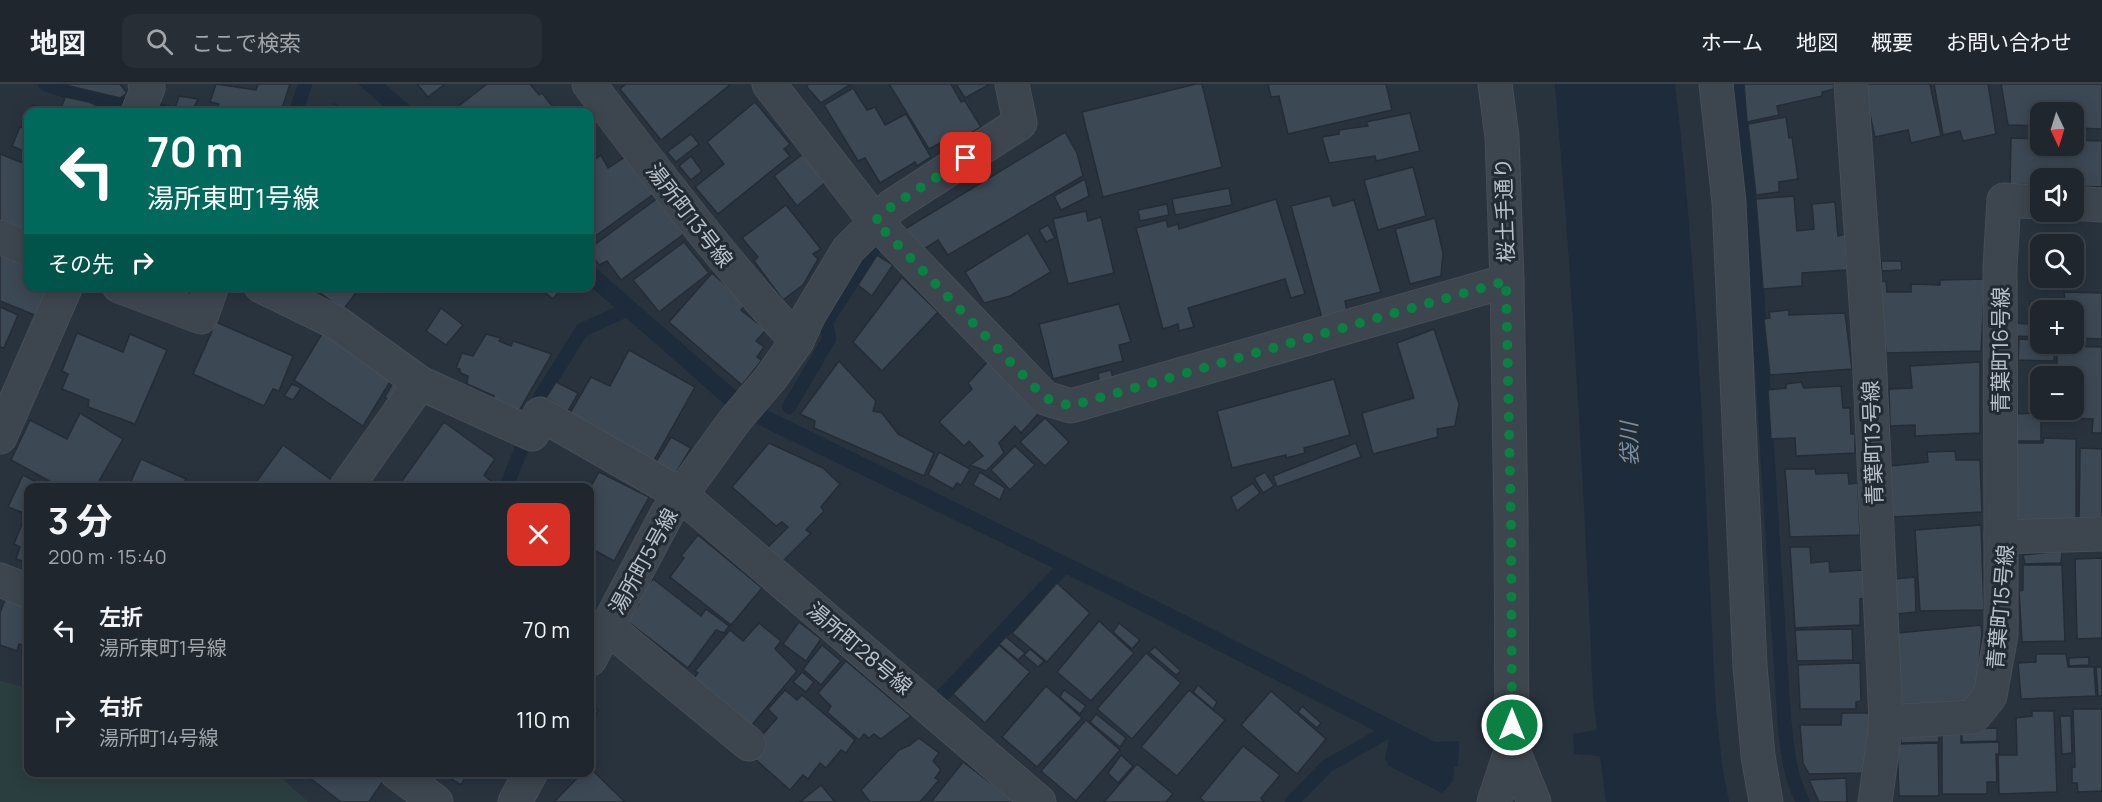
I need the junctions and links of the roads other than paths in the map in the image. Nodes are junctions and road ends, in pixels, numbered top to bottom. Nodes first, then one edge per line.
1 (145, 84) edge
2 (589, 84) edge
3 (769, 84) edge
4 (1012, 84) edge
5 (1495, 84) edge
6 (1716, 84) edge
7 (1851, 84) edge
8 (140, 108) edge
9 (2030, 201) edge
10 (2084, 204) edge
11 (2102, 205) edge
12 (875, 221) junction
13 (0, 237) edge
14 (24, 247) edge
15 (1506, 281) junction
16 (64, 291) edge
17 (132, 291) edge
18 (210, 291) edge
19 (271, 291) edge
20 (797, 342) junction
21 (420, 383) junction
22 (0, 437) edge
23 (350, 483) edge
24 (680, 494) junction
25 (2102, 534) edge
26 (2001, 537) junction
27 (0, 580) edge
28 (24, 589) edge
29 (606, 626) junction
30 (594, 651) edge
31 (1886, 722) junction
32 (749, 744) dead end
33 (1512, 748) junction
34 (403, 777) edge
35 (528, 777) edge
36 (436, 802) edge
37 (515, 802) edge
38 (1039, 802) edge
39 (1494, 802) edge
40 (1534, 802) edge
41 (1766, 802) edge
42 (1875, 802) edge

1 - 8 street
2 - 20 street, 湯所町13号線
3 - 12 street
4 - 12 street, 湯所町5号線
5 - 15 street, 桜土手通り
6 - 41 street
7 - 31 street, 青葉町13号線
9 - 26 street, 青葉町16号線
10 - 11 street
12 - 15 street
12 - 20 street, 湯所町5号線
13 - 14 street
15 - 33 street, 桜土手通り
16 - 22 street
17 - 18 street
19 - 21 street
20 - 24 street, 湯所町5号線
21 - 23 street
21 - 24 street, 湯所町28号線
24 - 29 street, 湯所町5号線
24 - 38 street, 湯所町28号線
25 - 26 street, 青葉町15号線
26 - 31 street, 青葉町15号線
27 - 28 street
29 - 30 street, 湯所町5号線
29 - 32 street
31 - 42 street, 青葉町13号線
33 - 39 street, 桜土手通り
33 - 40 street
34 - 36 street
35 - 37 street

